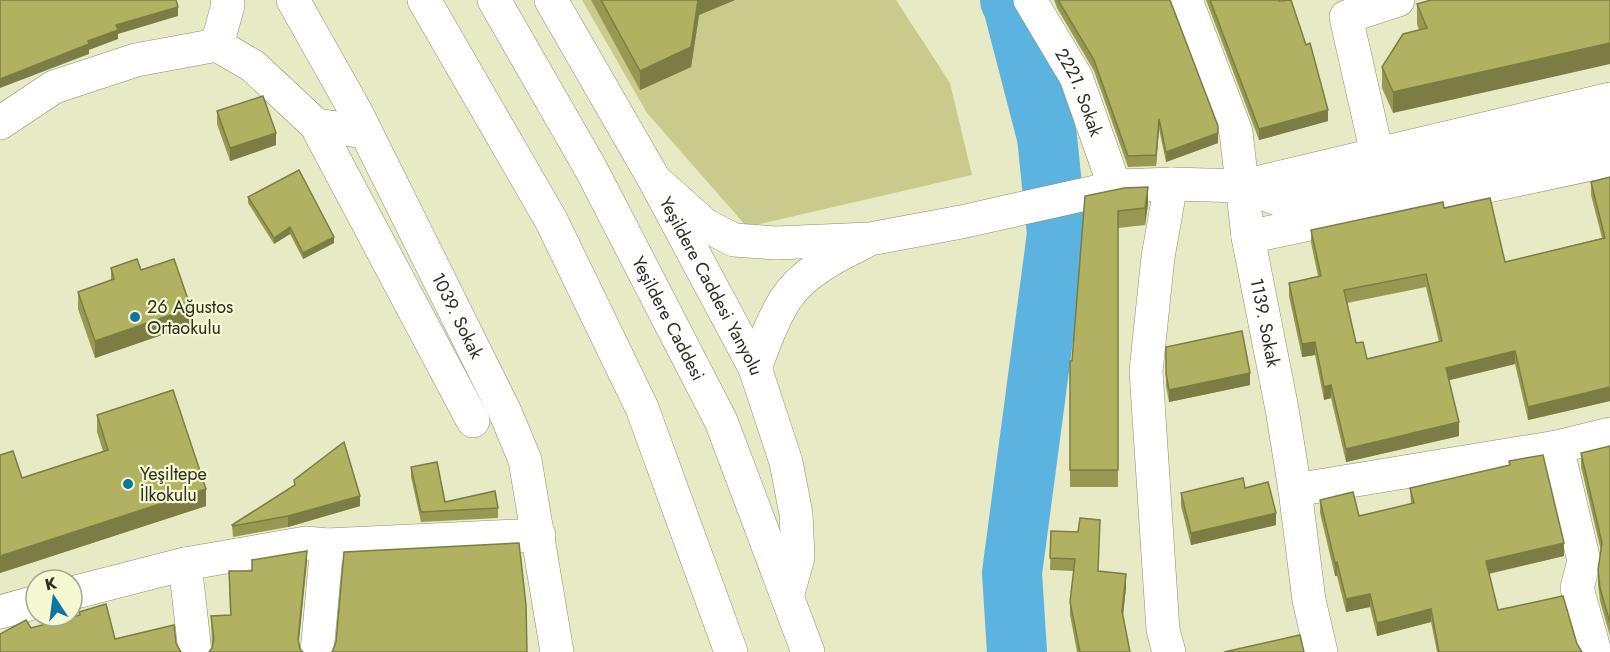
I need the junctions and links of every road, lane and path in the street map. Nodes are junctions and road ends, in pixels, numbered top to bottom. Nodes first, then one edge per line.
1 (227, 0) edge
2 (293, 0) edge
3 (424, 0) edge
4 (494, 0) edge
5 (551, 0) edge
6 (1030, 0) edge
7 (1186, 0) edge
8 (1398, 0) edge
9 (1343, 9) edge
10 (217, 45) junction
11 (1610, 99) edge
12 (0, 123) edge
13 (316, 125) junction
14 (1610, 130) edge
15 (365, 132) junction
16 (1423, 158) junction
17 (1610, 160) edge
18 (1380, 169) junction
19 (654, 179) junction
20 (1171, 184) junction
21 (1122, 186) junction
22 (1243, 186) junction
23 (1248, 237) junction
24 (870, 239) junction
25 (755, 368) junction
26 (473, 421) dead end
27 (1610, 434) edge
28 (1557, 447) junction
29 (1295, 490) junction
30 (539, 535) junction
31 (327, 545) junction
32 (185, 564) junction
33 (84, 590) edge
34 (787, 597) junction
35 (24, 605) edge
36 (0, 612) edge
37 (195, 652) edge
38 (317, 652) edge
39 (557, 652) edge
40 (731, 652) edge
41 (808, 652) edge
42 (1169, 652) edge
43 (1321, 652) edge
44 (1595, 652) edge

1 - 10 main road
2 - 15 main road, 1039. Sokak
3 - 40 main road
4 - 34 main road, Yeşildere Caddesi
5 - 19 main road, Yeşildere Caddesi Yanyolu
6 - 21 main road, 2221. Sokak
7 - 22 main road, 1139. Sokak
8 - 9 main road
9 - 18 main road
10 - 12 main road
10 - 13 main road
11 - 16 main road
13 - 15 main road
13 - 26 main road
14 - 16 main road
15 - 30 main road, 1039. Sokak
16 - 18 main road
17 - 23 main road
18 - 22 main road
19 - 24 main road
19 - 25 main road, Yeşildere Caddesi Yanyolu
20 - 21 main road
20 - 22 main road
20 - 42 main road
21 - 24 main road
22 - 23 main road, 1139. Sokak
23 - 29 main road, 1139. Sokak
24 - 25 main road
25 - 34 main road, Yeşildere Caddesi Yanyolu
27 - 28 main road
28 - 29 main road
28 - 44 main road
29 - 43 main road, 1139. Sokak
30 - 31 main road
30 - 39 main road, 1039. Sokak
31 - 32 main road
31 - 38 main road
32 - 33 main road
32 - 37 main road
34 - 41 main road, Yeşildere Caddesi
35 - 36 main road

